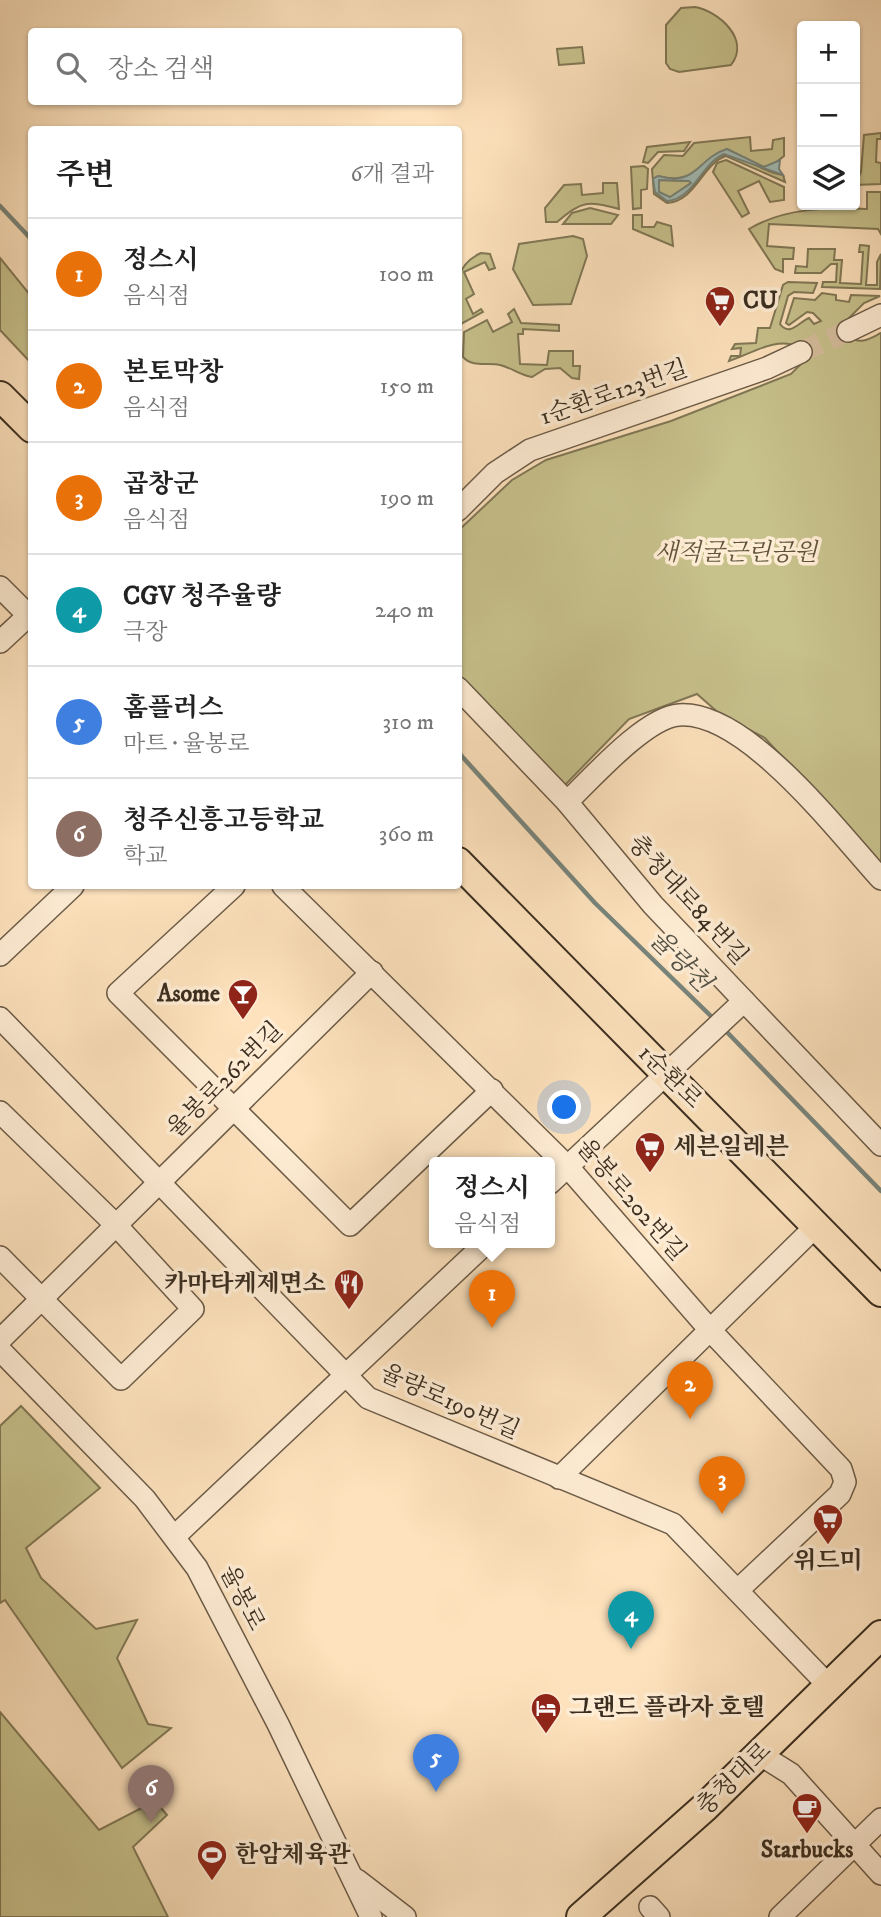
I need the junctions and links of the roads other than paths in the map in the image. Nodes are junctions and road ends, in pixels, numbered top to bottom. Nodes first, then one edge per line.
1 (881, 315) edge
2 (848, 331) tunnel mouth
3 (802, 352) tunnel mouth
4 (0, 396) edge
5 (28, 424) edge
6 (462, 506) edge
7 (0, 587) edge
8 (28, 616) edge
9 (28, 620) edge
10 (0, 642) edge
11 (462, 692) edge
12 (567, 802) junction
13 (462, 866) edge
14 (881, 879) edge
15 (70, 889) edge
16 (231, 889) edge
17 (286, 889) edge
18 (0, 955) edge
19 (372, 972) junction
20 (744, 1001) junction
21 (0, 1018) edge
22 (666, 1073) junction
23 (492, 1090) junction
24 (234, 1108) junction
25 (0, 1112) edge
26 (881, 1146) edge
27 (567, 1166) junction
28 (555, 1178) edge
29 (160, 1181) junction
30 (116, 1225) junction
31 (816, 1226) junction
32 (480, 1248) edge
33 (0, 1257) edge
34 (881, 1292) edge
35 (42, 1298) junction
36 (710, 1330) junction
37 (0, 1340) edge
38 (0, 1350) edge
39 (344, 1377) junction
40 (559, 1478) junction
41 (175, 1536) junction
42 (738, 1591) junction
43 (881, 1635) edge
44 (829, 1686) junction
45 (759, 1754) junction
46 (881, 1819) edge
47 (854, 1845) junction
48 (351, 1874) junction
49 (881, 1874) edge
50 (371, 1917) edge
51 (405, 1917) edge
52 (581, 1917) edge
53 (780, 1917) edge

1 - 2 street
3 - 6 street, 1순환로123번길
4 - 5 main road
7 - 8 street
9 - 10 street
11 - 12 street, 충청대로84번길
12 - 14 street
12 - 20 street, 충청대로84번길
13 - 22 main road, 1순환로
15 - 18 street
16 - 24 street
17 - 19 street, 율봉로202번길
19 - 23 street, 율봉로202번길
19 - 24 street, 율봉로262번길
20 - 22 street
20 - 26 street, 충청대로84번길
21 - 29 street, 율량로190번길
22 - 27 street
22 - 31 main road, 1순환로
23 - 24 street
23 - 27 street, 율봉로202번길
24 - 29 street, 율봉로262번길
25 - 30 street
27 - 28 street
27 - 36 street, 율봉로202번길
29 - 30 street, 율봉로262번길
29 - 39 street, 율량로190번길
30 - 35 street, 율봉로262번길
30 - 35 street
31 - 34 main road, 1순환로
31 - 36 street
32 - 39 street
33 - 35 street
35 - 37 street, 율봉로262번길
36 - 40 street
36 - 42 street, 율봉로202번길
38 - 41 street, 율봉로
39 - 40 street, 율량로190번길
39 - 41 street
40 - 42 street, 율량로190번길
41 - 48 street, 율봉로
42 - 44 street, 율량로190번길
43 - 44 main road, 충청대로
44 - 45 main road, 충청대로
45 - 47 street
45 - 52 main road, 충청대로
46 - 47 street
47 - 49 street
47 - 53 street
48 - 50 street, 율봉로
48 - 51 street

